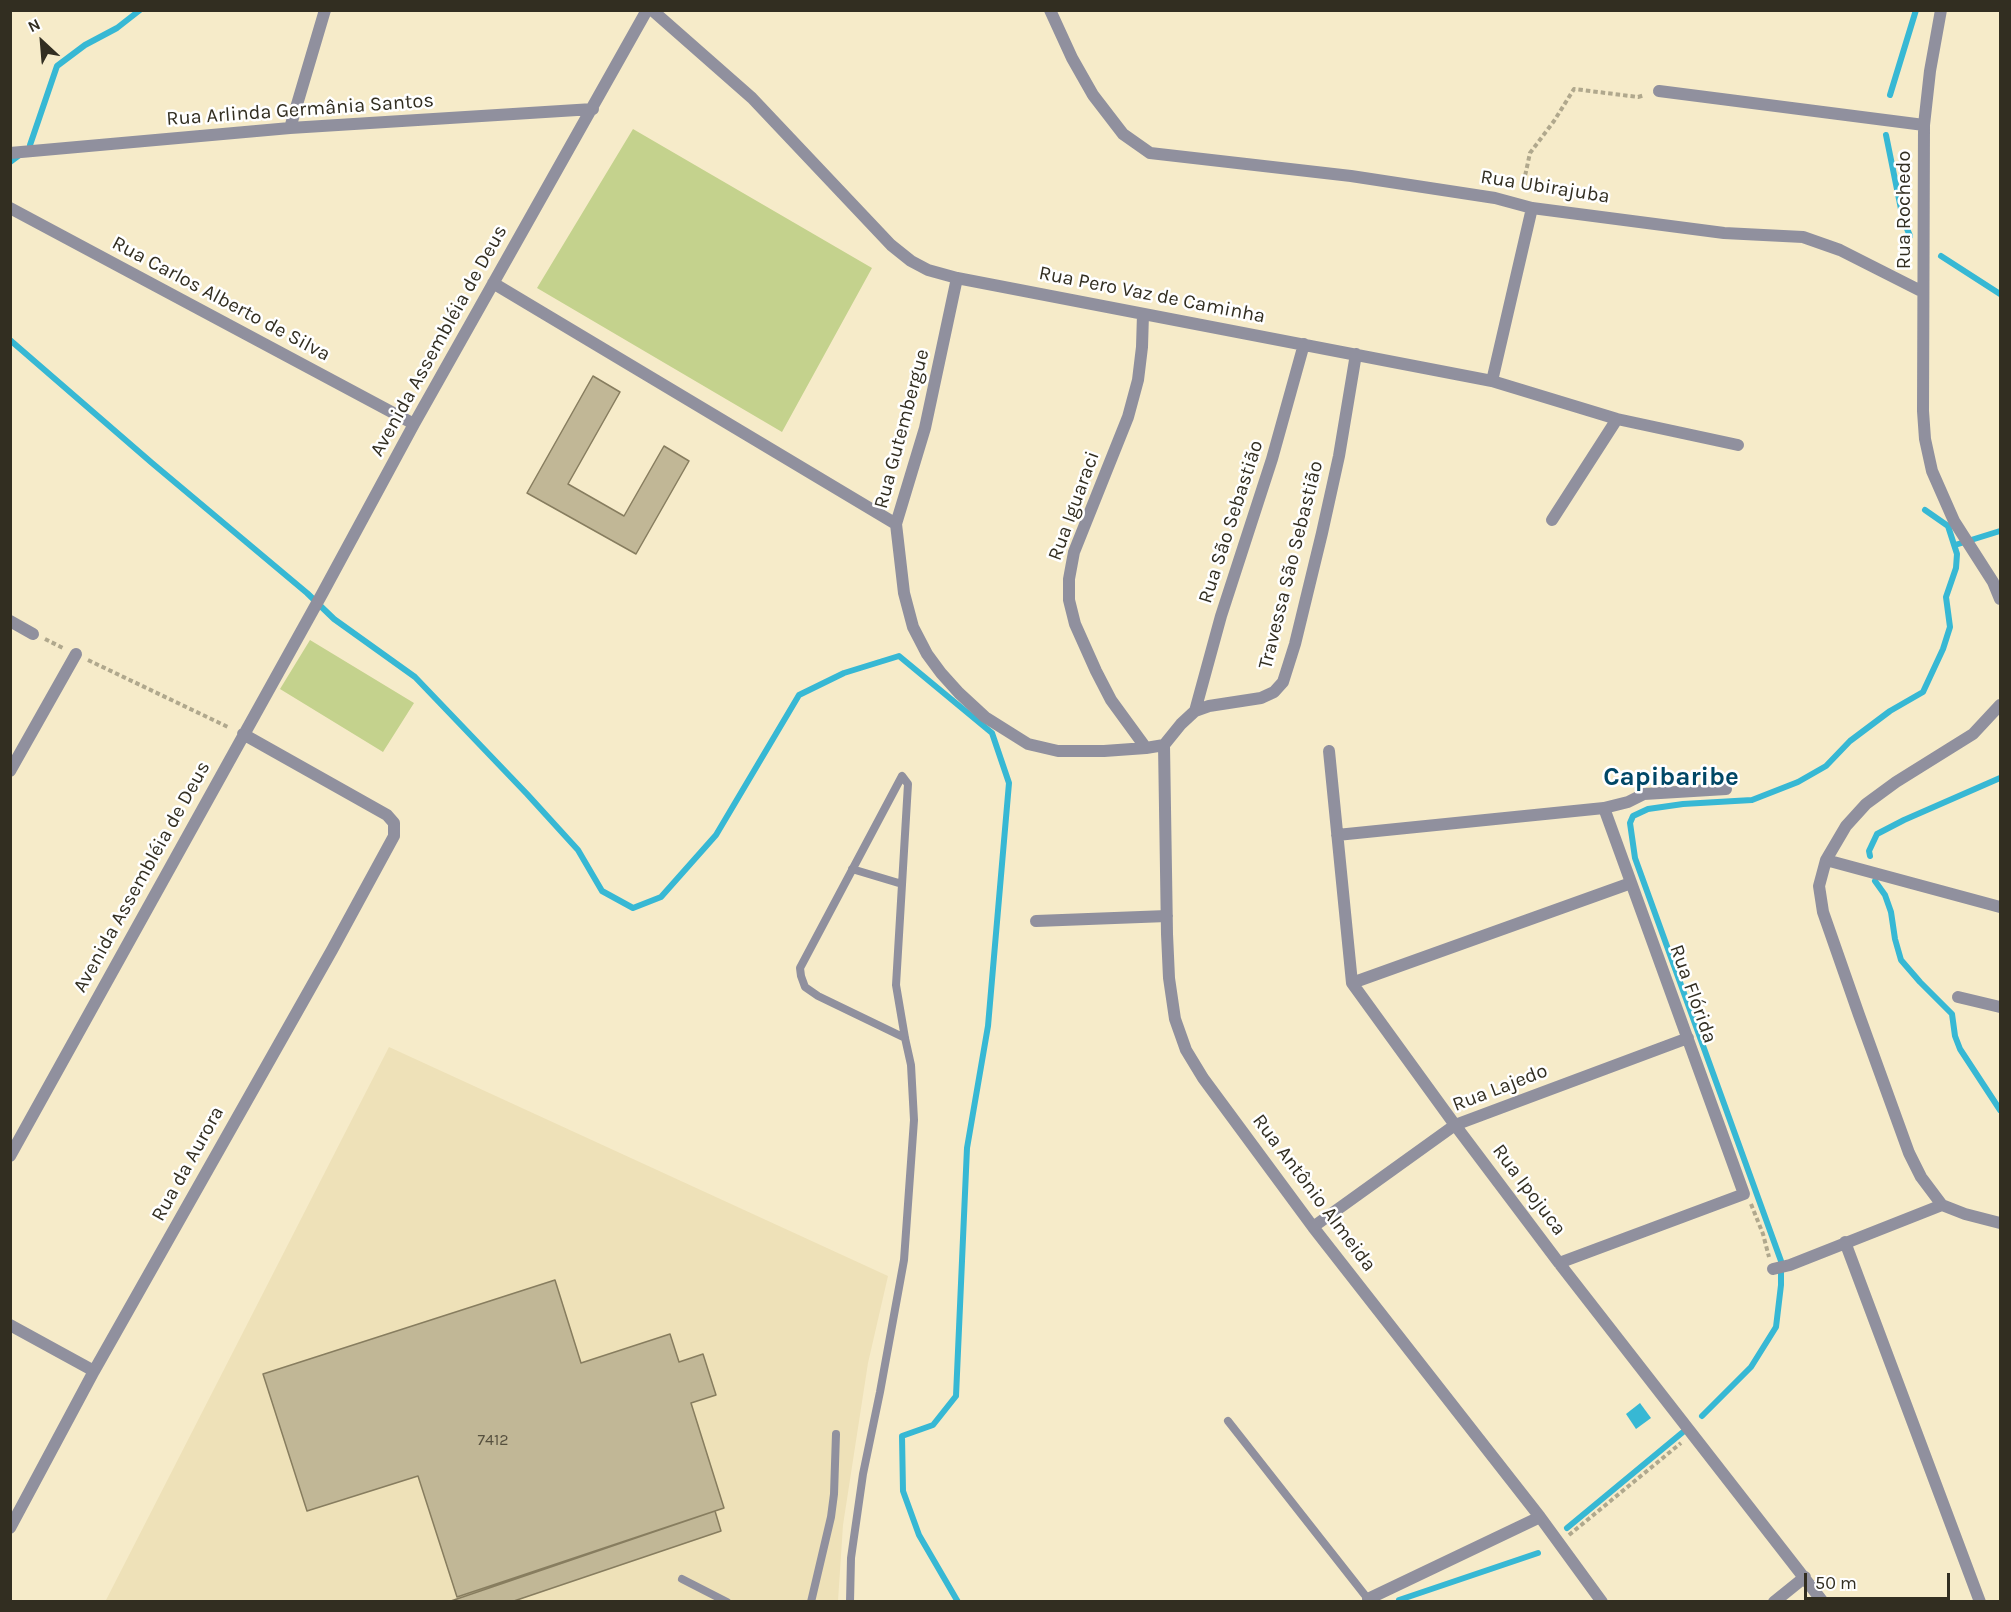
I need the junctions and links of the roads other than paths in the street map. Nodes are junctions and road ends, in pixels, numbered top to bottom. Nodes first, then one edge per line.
1 (325, 10) edge
2 (649, 10) edge
3 (1050, 10) edge
4 (1941, 10) edge
5 (1659, 91) road end
6 (593, 109) junction
7 (1924, 125) junction
8 (290, 128) junction
9 (10, 153) edge
10 (10, 208) edge
11 (1532, 208) junction
12 (957, 278) junction
13 (492, 283) junction
14 (1923, 292) junction
15 (1143, 314) junction
16 (1304, 344) junction
17 (1356, 354) junction
18 (1492, 381) junction
19 (1617, 419) junction
20 (414, 424) junction
21 (1738, 445) dead end
22 (1552, 520) dead end
23 (896, 524) junction
24 (1997, 582) edge
25 (2001, 599) edge
26 (10, 621) edge
27 (33, 634) road end
28 (76, 654) road end
29 (2001, 705) edge
30 (1195, 711) junction
31 (243, 734) junction
32 (1164, 745) junction
33 (1146, 748) junction
34 (1329, 751) dead end
35 (10, 771) edge
36 (1726, 789) dead end
37 (1604, 808) junction
38 (1337, 834) junction
39 (1826, 860) junction
40 (852, 869) junction
41 (1632, 883) junction
42 (903, 884) junction
43 (2001, 907) edge
44 (1167, 916) junction
45 (1036, 921) dead end
46 (1352, 983) junction
47 (1958, 997) dead end
48 (2001, 1006) edge
49 (905, 1038) junction
50 (1688, 1038) junction
51 (1455, 1125) junction
52 (10, 1156) edge
53 (1942, 1205) junction
54 (2001, 1223) edge
55 (1313, 1227) junction
56 (1845, 1242) junction
57 (1559, 1263) junction
58 (1773, 1269) road end
59 (10, 1325) edge
60 (94, 1371) junction
61 (1228, 1421) dead end
62 (836, 1434) dead end
63 (1540, 1517) junction
64 (10, 1528) edge
65 (1805, 1577) junction
66 (682, 1579) dead end
67 (1369, 1600) edge
68 (726, 1602) edge
69 (812, 1602) edge
70 (850, 1602) edge
71 (1602, 1602) edge
72 (1774, 1602) edge
73 (1823, 1602) edge
74 (1980, 1602) edge

1 - 8 street
2 - 6 street, Avenida Assembléia de Deus
2 - 12 street, Rua Pero Vaz de Caminha
3 - 11 street, Rua Ubirajuba
4 - 7 street, Rua Rochedo
5 - 7 street
6 - 8 street, Rua Arlinda Germânia Santos
6 - 13 street, Avenida Assembléia de Deus
7 - 14 street, Rua Rochedo
8 - 9 street, Rua Arlinda Germânia Santos
10 - 20 street, Rua Carlos Alberto de Silva
11 - 14 street, Rua Ubirajuba
11 - 18 street
12 - 15 street, Rua Pero Vaz de Caminha
12 - 23 street, Rua Gutembergue
13 - 20 street, Avenida Assembléia de Deus
13 - 23 street
14 - 24 street, Rua Rochedo
15 - 16 street, Rua Pero Vaz de Caminha
15 - 33 street, Rua Iguaraci
16 - 17 street, Rua Pero Vaz de Caminha
16 - 30 street, Rua São Sebastião
17 - 18 street, Rua Pero Vaz de Caminha
17 - 30 street, Travessa São Sebastião
18 - 19 street, Rua Pero Vaz de Caminha
19 - 21 street, Rua Pero Vaz de Caminha
19 - 22 street
20 - 31 street, Avenida Assembléia de Deus
23 - 33 street, Rua Gutembergue
24 - 25 street, Rua Rochedo
26 - 27 street
28 - 35 street
29 - 39 street
30 - 32 street
31 - 52 street, Avenida Assembléia de Deus
31 - 60 street, Rua da Aurora
32 - 33 street
32 - 44 street, Rua Antônio Almeida
34 - 38 street
36 - 37 street
37 - 38 street
37 - 41 street, Rua Flórida
38 - 46 street
39 - 43 street
39 - 53 street
40 - 42 lane
40 - 42 lane
40 - 49 lane
41 - 46 street
41 - 50 street, Rua Flórida
42 - 49 lane
44 - 45 street
44 - 55 street, Rua Antônio Almeida
46 - 51 street, Rua Ipojuca
47 - 48 street
49 - 70 lane
50 - 51 street, Rua Lajedo
50 - 57 street, Rua Flórida
51 - 55 street, Rua Lajedo
51 - 57 street, Rua Ipojuca
53 - 54 street
53 - 56 street
55 - 63 street, Rua Antônio Almeida
56 - 58 street
56 - 74 street
57 - 65 street, Rua Ipojuca
59 - 60 street
60 - 64 street, Rua da Aurora
61 - 67 lane
62 - 69 lane
63 - 67 street
63 - 71 street, Rua Antônio Almeida
65 - 72 street
65 - 73 street, Rua Ipojuca
66 - 68 lane

